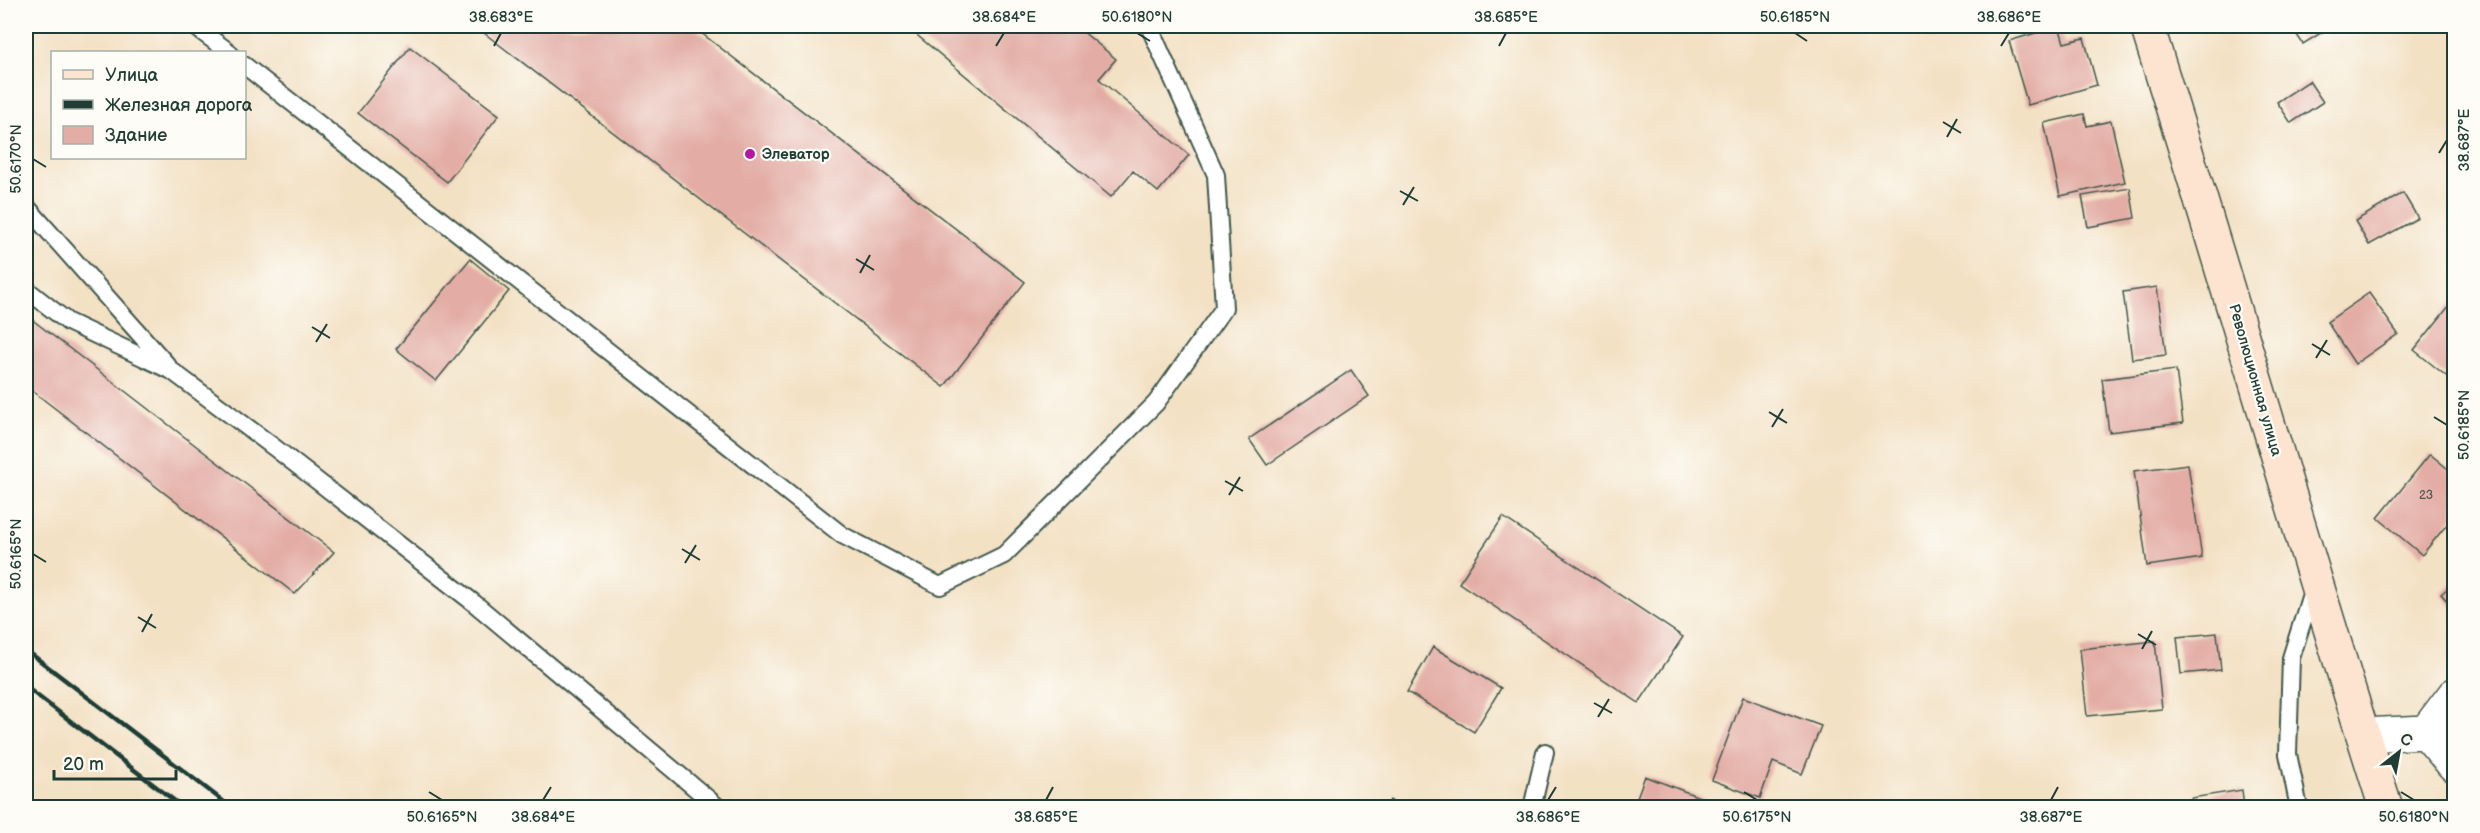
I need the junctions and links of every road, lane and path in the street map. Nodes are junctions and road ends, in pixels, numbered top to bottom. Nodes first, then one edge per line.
1 (194, 26) edge
2 (1149, 26) edge
3 (2147, 26) edge
4 (228, 51) edge
5 (246, 67) edge
6 (26, 206) edge
7 (26, 289) edge
8 (172, 371) junction
9 (2315, 583) junction
10 (2454, 695) edge
11 (2426, 732) junction
12 (2363, 735) junction
13 (1545, 752) dead end
14 (2454, 765) edge
15 (719, 807) edge
16 (1532, 807) edge
17 (2299, 807) edge
18 (2386, 807) edge

1 - 4 lane
2 - 5 lane
3 - 9 main road, Революционная улица
6 - 8 lane
7 - 8 lane
8 - 15 lane
9 - 12 main road, Революционная улица
9 - 17 lane
10 - 11 street
11 - 12 street
11 - 14 street
12 - 18 main road, Революционная улица
13 - 16 lane

